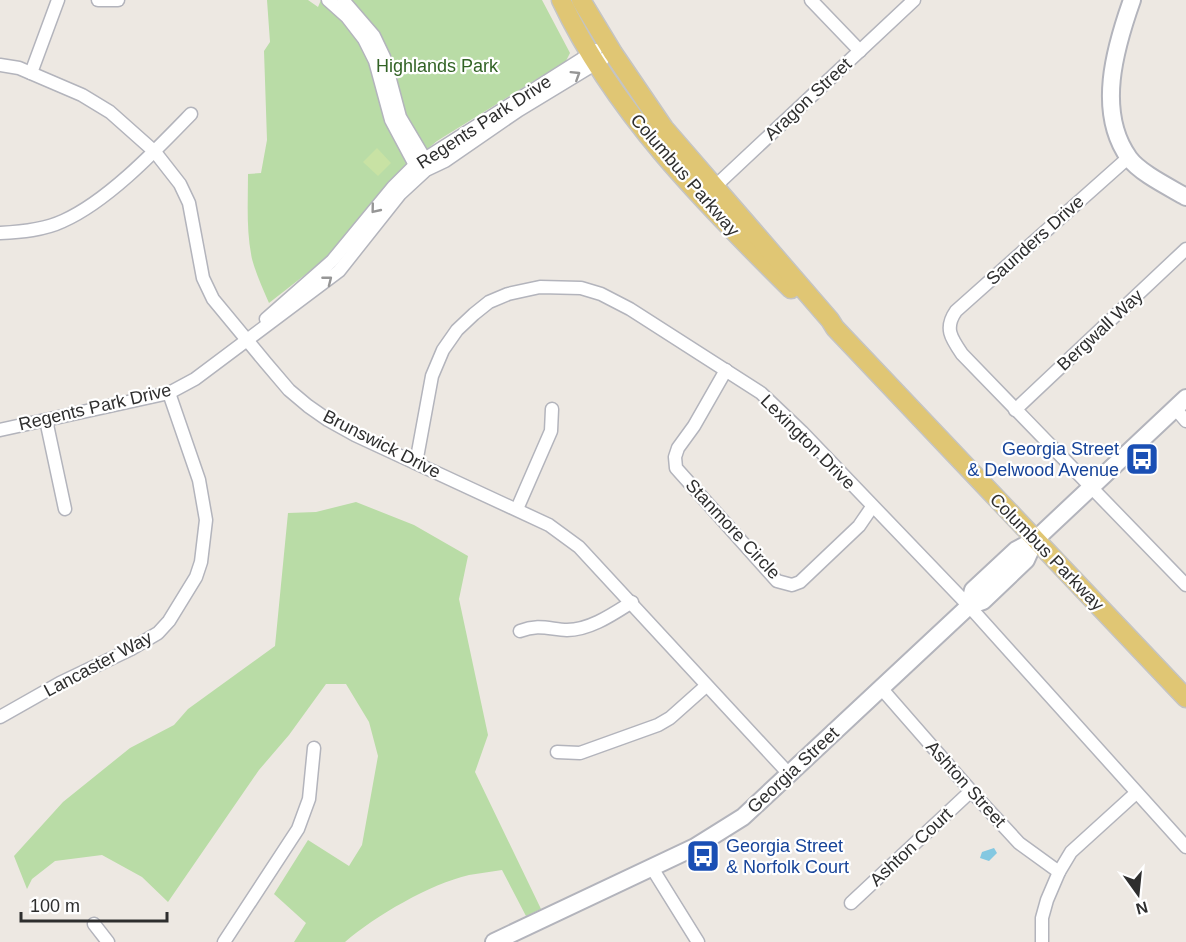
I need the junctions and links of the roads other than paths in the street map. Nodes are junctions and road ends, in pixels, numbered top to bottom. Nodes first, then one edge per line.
1 (58, 0) edge
2 (98, 0) edge
3 (118, 0) edge
4 (328, 0) edge
5 (343, 0) edge
6 (561, 0) edge
7 (581, 0) edge
8 (811, 0) edge
9 (914, 0) edge
10 (1132, 0) edge
11 (860, 51) junction
12 (602, 53) junction
13 (0, 65) edge
14 (31, 73) junction
15 (191, 114) dead end
16 (155, 152) junction
17 (1129, 157) junction
18 (422, 165) junction
19 (708, 193) junction
20 (1186, 197) edge
21 (0, 233) edge
22 (1186, 249) edge
23 (247, 340) junction
24 (726, 370) junction
25 (169, 393) junction
26 (1180, 403) edge
27 (552, 409) dead end
28 (1015, 410) junction
29 (46, 420) junction
30 (1186, 421) edge
31 (0, 429) edge
32 (416, 463) junction
33 (1093, 488) junction
34 (872, 507) junction
35 (66, 509) dead end
36 (517, 509) junction
37 (1035, 540) junction
38 (1186, 585) edge
39 (632, 602) junction
40 (969, 606) junction
41 (520, 631) dead end
42 (706, 686) junction
43 (881, 688) junction
44 (1186, 698) edge
45 (0, 717) edge
46 (314, 748) dead end
47 (557, 752) dead end
48 (789, 774) junction
49 (971, 791) junction
50 (1136, 793) junction
51 (1186, 847) edge
52 (652, 868) junction
53 (1059, 872) junction
54 (851, 903) dead end
55 (94, 924) dead end
56 (108, 942) edge
57 (224, 942) edge
58 (494, 942) edge
59 (698, 942) edge
60 (1042, 942) edge

1 - 14 street
2 - 3 street
4 - 18 street
5 - 18 street
6 - 12 main road, Columbus Parkway
7 - 12 main road, Columbus Parkway
8 - 11 street
9 - 11 street, Aragon Street
10 - 17 street
11 - 19 street, Aragon Street
12 - 18 street, Regents Park Drive
12 - 19 main road, Columbus Parkway
13 - 14 street, Brunswick Drive
14 - 16 street, Brunswick Drive
15 - 16 street
16 - 21 street
16 - 23 street, Brunswick Drive
17 - 20 street
17 - 28 street, Saunders Drive
18 - 23 street, Regents Park Drive
19 - 37 main road, Columbus Parkway
22 - 28 street, Bergwall Way
23 - 25 street, Regents Park Drive
23 - 32 street, Brunswick Drive
24 - 32 street, Lexington Drive
24 - 34 street, Lexington Drive
24 - 34 street, Stanmore Circle
25 - 29 street, Regents Park Drive
25 - 45 street, Lancaster Way
26 - 30 street
26 - 33 street, Georgia Street
27 - 36 street
28 - 33 street
29 - 31 street, Regents Park Drive
29 - 35 street
32 - 36 street, Brunswick Drive
33 - 37 street, Georgia Street
33 - 38 street
34 - 40 street, Lexington Drive
36 - 39 street, Brunswick Drive
37 - 40 street, Georgia Street
37 - 44 main road, Columbus Parkway
39 - 41 street
39 - 42 street, Brunswick Drive
40 - 43 street, Georgia Street
40 - 50 street, Lexington Drive
42 - 47 street
42 - 48 street, Brunswick Drive
43 - 48 street, Georgia Street
43 - 49 street, Ashton Street
46 - 57 street
48 - 52 street, Georgia Street
49 - 53 street, Ashton Street
49 - 54 street, Ashton Court
50 - 51 street, Lexington Drive
50 - 53 street
52 - 58 street, Georgia Street
52 - 59 street
53 - 60 street
55 - 56 street

